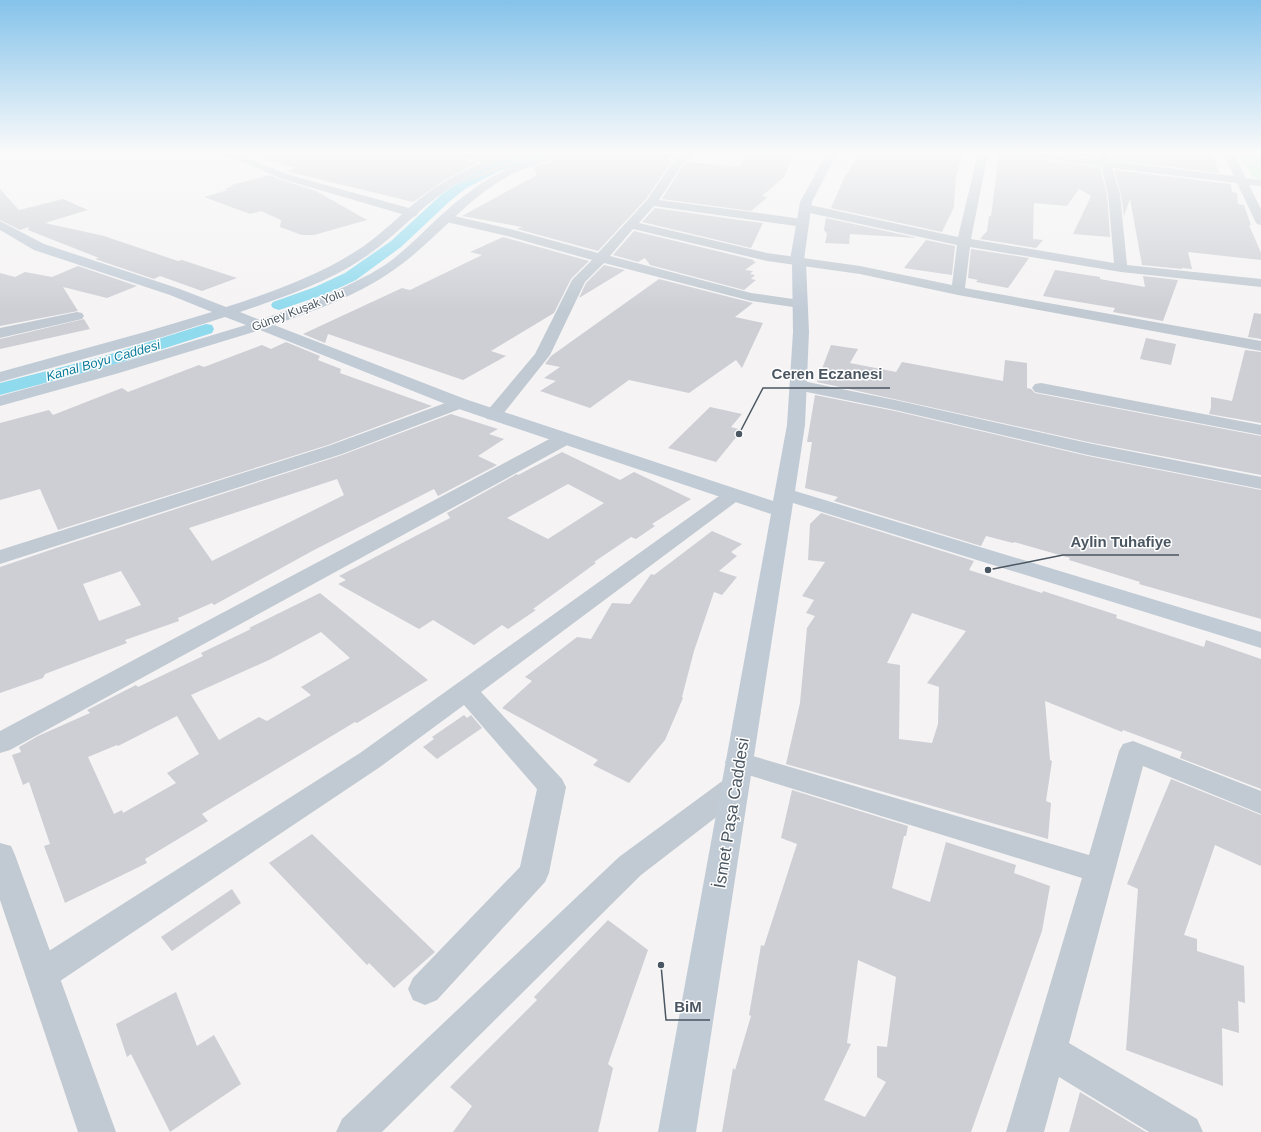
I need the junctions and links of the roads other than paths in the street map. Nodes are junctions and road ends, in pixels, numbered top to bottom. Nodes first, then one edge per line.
1 (387, 206) edge
2 (421, 206) edge
3 (460, 206) edge
4 (648, 206) edge
5 (693, 206) edge
6 (805, 206) edge
7 (972, 206) edge
8 (1115, 206) edge
9 (1253, 206) edge
10 (412, 213) junction
11 (804, 216) junction
12 (446, 218) junction
13 (1261, 221) edge
14 (630, 225) junction
15 (0, 226) edge
16 (964, 241) junction
17 (602, 257) junction
18 (797, 260) junction
19 (1121, 268) junction
20 (1261, 283) edge
21 (958, 291) junction
22 (267, 298) junction
23 (800, 304) junction
24 (227, 312) junction
25 (300, 312) junction
26 (77, 316) dead end
27 (194, 322) junction
28 (259, 326) junction
29 (0, 333) edge
30 (225, 337) junction
31 (1261, 346) edge
32 (0, 377) edge
33 (798, 385) junction
34 (1041, 388) dead end
35 (0, 401) edge
36 (459, 403) junction
37 (493, 415) junction
38 (1261, 430) edge
39 (564, 439) junction
40 (1261, 483) edge
41 (733, 495) junction
42 (783, 503) junction
43 (0, 557) edge
44 (1261, 640) edge
45 (465, 690) junction
46 (0, 743) edge
47 (737, 774) junction
48 (1261, 803) edge
49 (0, 855) edge
50 (1100, 871) junction
51 (42, 974) junction
52 (425, 989) dead end
53 (1049, 1051) junction
54 (97, 1132) edge
55 (355, 1132) edge
56 (677, 1132) edge
57 (1025, 1132) edge
58 (1184, 1132) edge

1 - 10 street
2 - 10 main road, Güney Kuşak Yolu
3 - 12 main road, Güney Kuşak Yolu
4 - 14 street
5 - 11 street
6 - 11 main road, İsmet Paşa Caddesi
7 - 16 street
8 - 19 street
9 - 13 street
10 - 22 main road, Güney Kuşak Yolu
11 - 16 street
11 - 18 main road, İsmet Paşa Caddesi
12 - 17 street
12 - 25 main road, Güney Kuşak Yolu
14 - 17 street
14 - 18 street
15 - 24 main road
16 - 19 street
16 - 21 street
17 - 23 street
17 - 37 street
18 - 21 street
18 - 23 main road, İsmet Paşa Caddesi
19 - 20 street
21 - 31 street
22 - 24 main road, Güney Kuşak Yolu
22 - 25 main road
23 - 33 main road, İsmet Paşa Caddesi
24 - 27 main road, Güney Kuşak Yolu
24 - 28 main road
25 - 28 main road, Güney Kuşak Yolu
26 - 29 street
27 - 30 main road
27 - 32 main road, Güney Kuşak Yolu
28 - 30 main road, Güney Kuşak Yolu
28 - 36 main road
30 - 35 main road, Güney Kuşak Yolu
33 - 40 street
33 - 42 main road, İsmet Paşa Caddesi
34 - 38 street
36 - 37 main road
36 - 43 street
37 - 39 main road
39 - 41 main road
39 - 46 street
41 - 42 main road
41 - 45 street
42 - 44 main road
42 - 47 main road, İsmet Paşa Caddesi
45 - 51 street
45 - 52 street
47 - 50 street
47 - 55 street
47 - 56 main road, İsmet Paşa Caddesi
48 - 50 street
49 - 51 street
50 - 53 street
51 - 54 street
53 - 57 street
53 - 58 street

